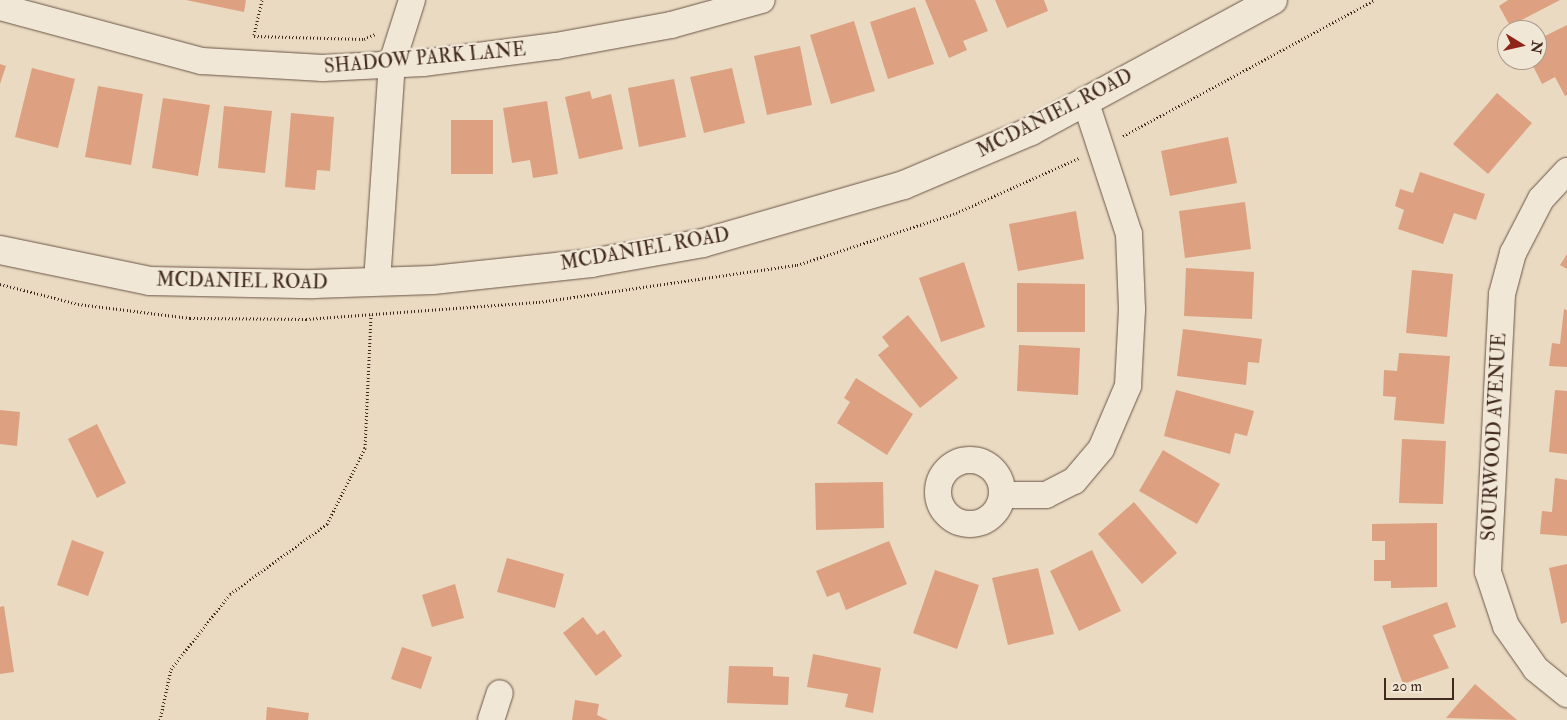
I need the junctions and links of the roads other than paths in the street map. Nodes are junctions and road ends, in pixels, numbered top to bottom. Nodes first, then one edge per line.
1 (412, 0) edge
2 (762, 0) edge
3 (1273, 0) edge
4 (0, 7) edge
5 (392, 63) junction
6 (1085, 100) junction
7 (1567, 171) edge
8 (0, 250) edge
9 (378, 282) junction
10 (1003, 495) dead end
11 (500, 692) dead end
12 (1567, 694) edge
13 (491, 720) edge

1 - 5 street
2 - 5 street, SHADOW PARK LANE
3 - 6 main road, MCDANIEL ROAD
4 - 5 street, SHADOW PARK LANE
5 - 9 street
6 - 9 main road, MCDANIEL ROAD
6 - 10 street
7 - 12 street, SOURWOOD AVENUE
8 - 9 main road, MCDANIEL ROAD
11 - 13 street

